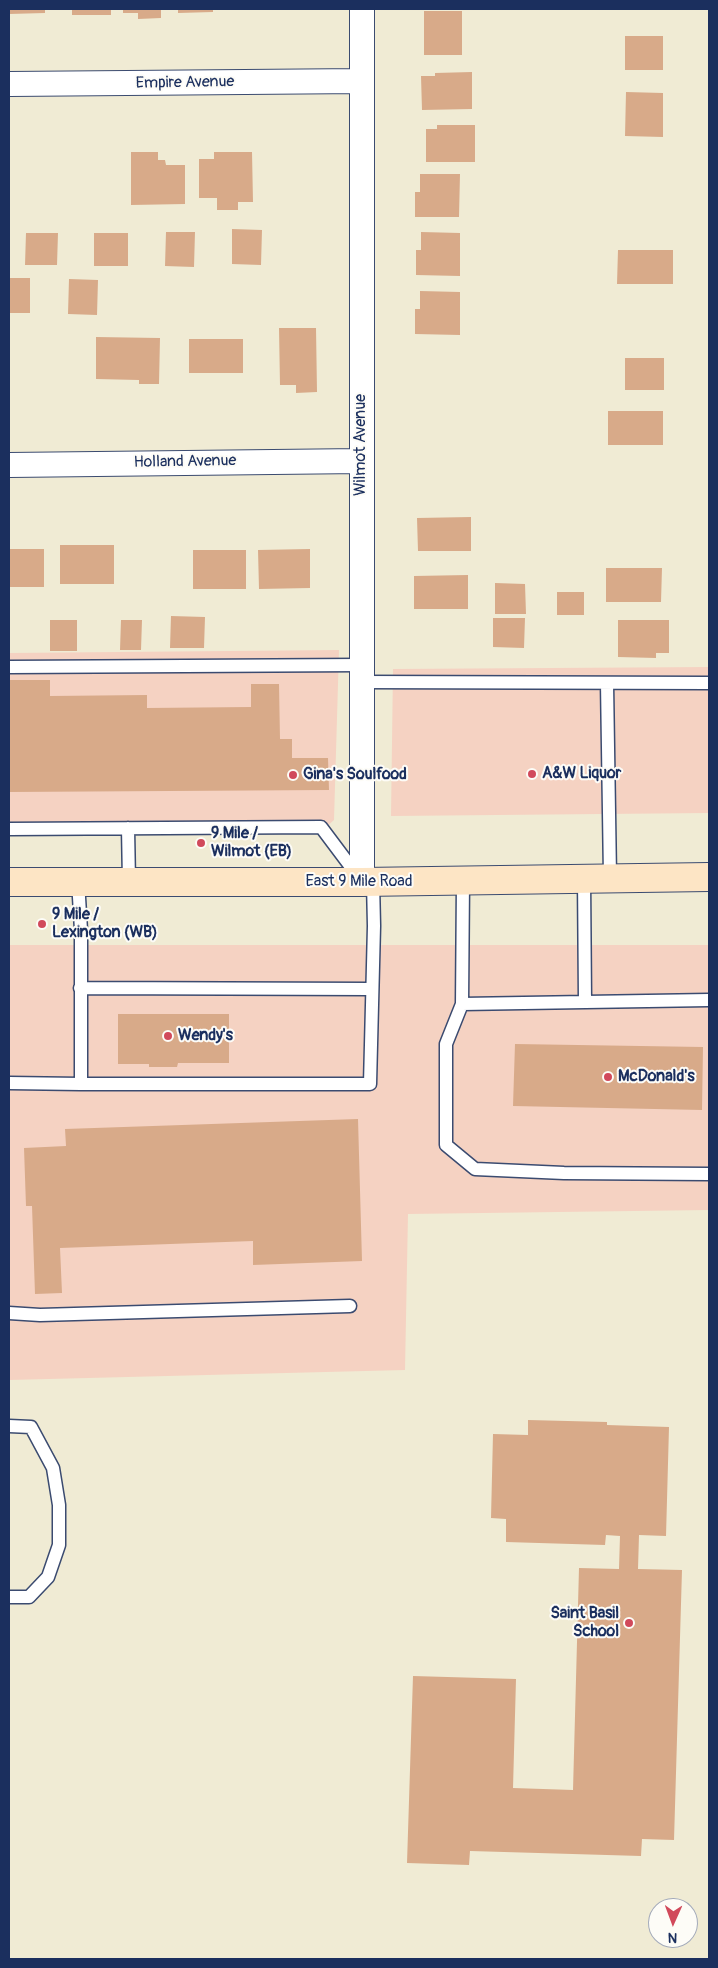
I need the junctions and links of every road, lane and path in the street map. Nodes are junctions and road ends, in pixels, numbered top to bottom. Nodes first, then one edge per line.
1 (362, 9) edge
2 (362, 81) junction
3 (9, 84) edge
4 (361, 461) junction
5 (9, 465) edge
6 (9, 667) edge
7 (361, 673) junction
8 (607, 683) junction
9 (709, 683) edge
10 (128, 828) junction
11 (9, 829) edge
12 (709, 876) edge
13 (597, 877) junction
14 (463, 881) junction
15 (9, 882) edge
16 (78, 882) junction
17 (129, 882) junction
18 (367, 882) junction
19 (80, 988) junction
20 (371, 989) junction
21 (709, 1000) edge
22 (584, 1002) junction
23 (462, 1004) junction
24 (9, 1082) edge
25 (81, 1084) junction
26 (709, 1174) edge
27 (350, 1306) dead end
28 (9, 1313) edge
29 (9, 1426) edge
30 (9, 1597) edge

1 - 2 street, Wilmot Avenue
2 - 3 street, Empire Avenue
2 - 4 street, Wilmot Avenue
4 - 5 street, Holland Avenue
4 - 7 street, Wilmot Avenue
6 - 7 lane
7 - 8 lane
7 - 18 street, Wilmot Avenue
8 - 9 lane
8 - 13 lane
10 - 11 lane
10 - 17 lane
10 - 18 lane
12 - 13 main road, East 9 Mile Road
13 - 14 main road, East 9 Mile Road
13 - 22 lane
14 - 18 main road, East 9 Mile Road
14 - 23 lane
15 - 16 main road, East 9 Mile Road
16 - 17 main road, East 9 Mile Road
16 - 19 lane
17 - 18 main road, East 9 Mile Road
18 - 20 lane
19 - 20 lane
19 - 25 lane
20 - 25 lane
21 - 22 lane
22 - 23 lane
23 - 26 lane
24 - 25 lane
27 - 28 lane
29 - 30 lane

